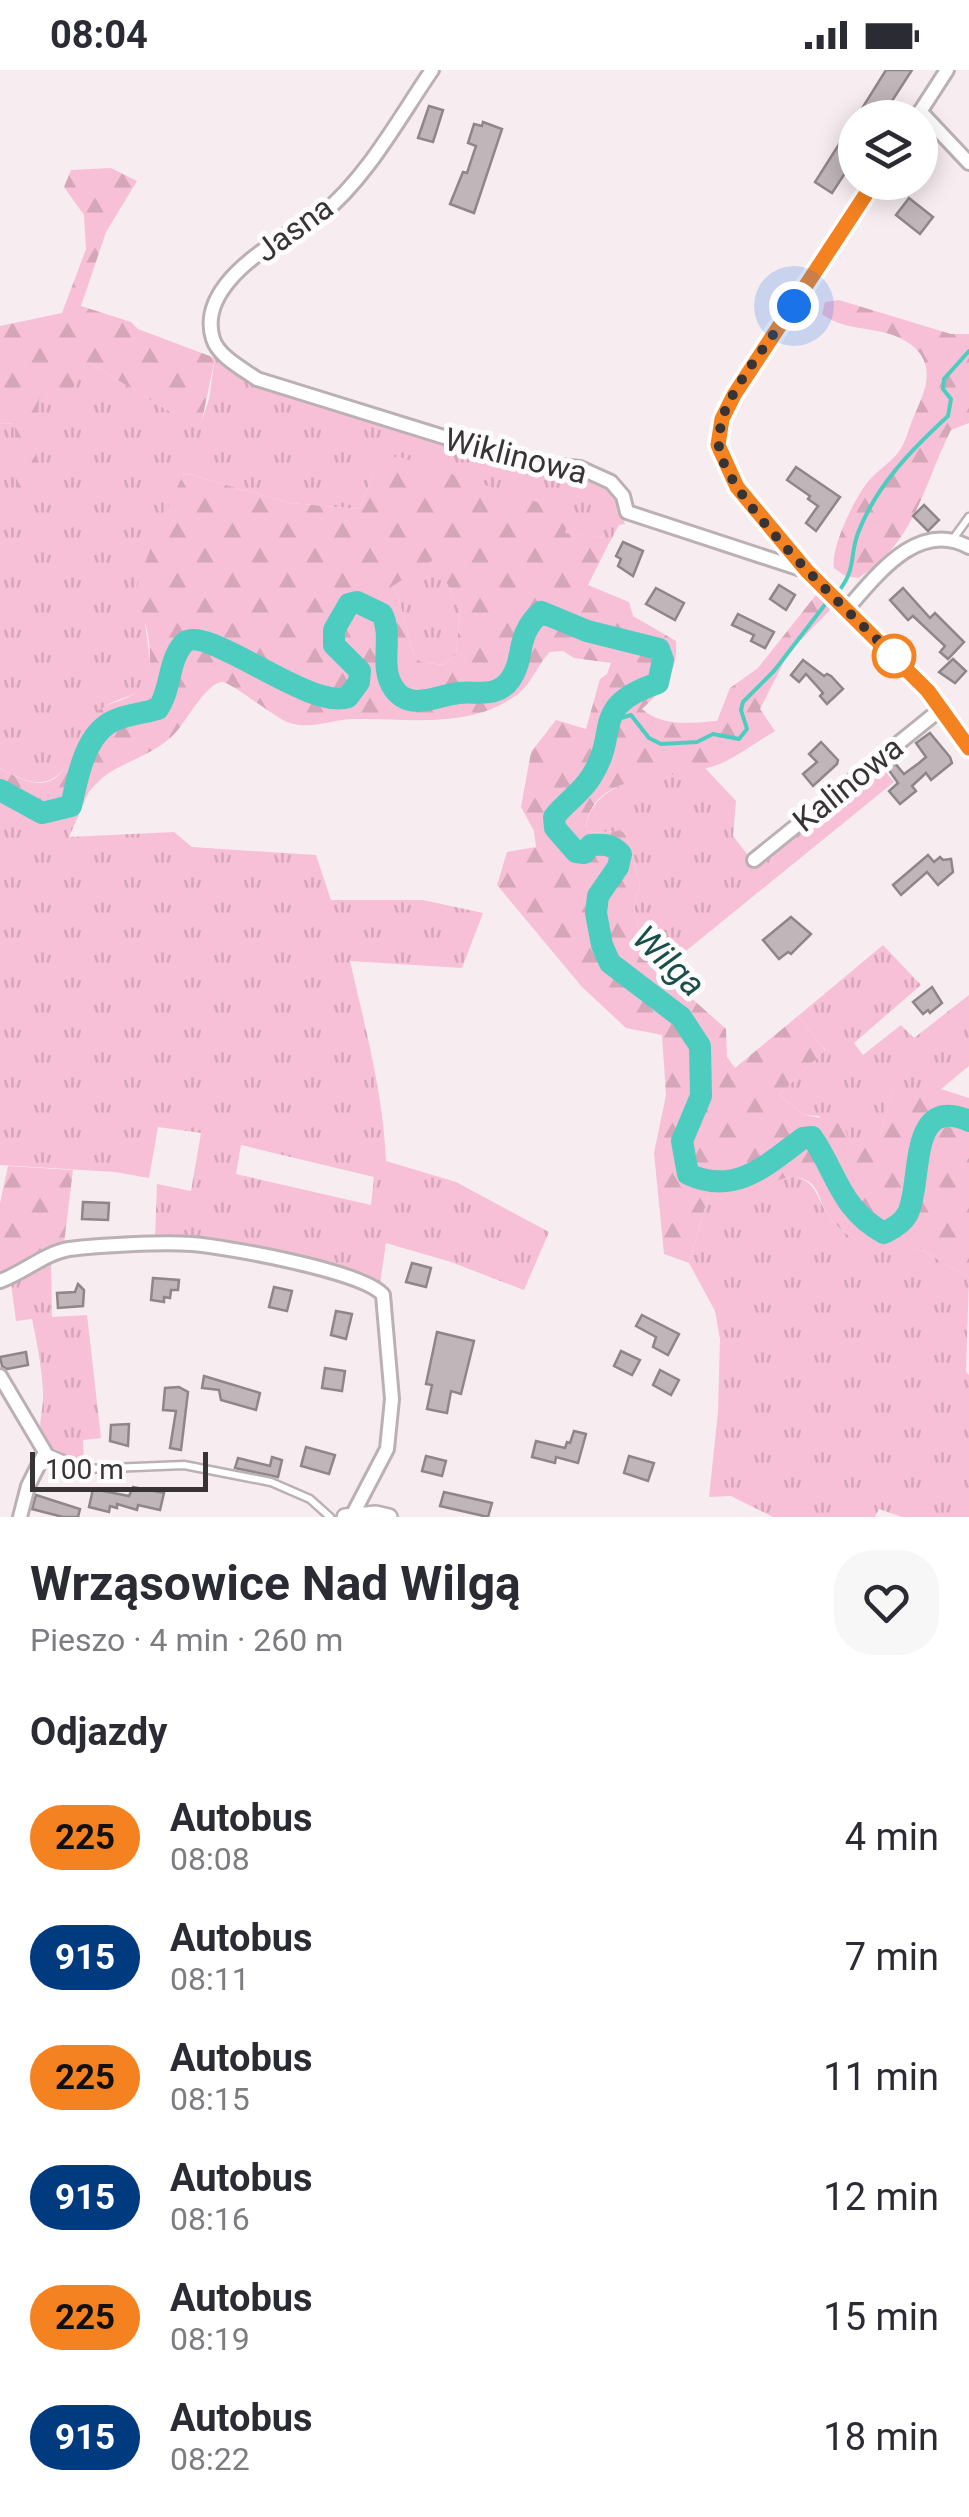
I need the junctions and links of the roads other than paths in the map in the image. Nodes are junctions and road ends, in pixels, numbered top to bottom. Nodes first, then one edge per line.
1 (432, 70) edge
2 (948, 70) edge
3 (928, 100) edge
4 (938, 133) edge
5 (969, 162) edge
6 (862, 200) edge
7 (216, 345) joint
8 (969, 518) edge
9 (954, 539) junction
10 (969, 548) edge
11 (807, 571) junction
12 (846, 610) junction
13 (942, 708) junction
14 (969, 748) edge
15 (754, 860) dead end
16 (0, 1282) edge
17 (0, 1376) edge
18 (45, 1452) junction
19 (349, 1516) edge
20 (20, 1517) edge
21 (330, 1517) edge
22 (389, 1517) edge

1 - 7 street, Jasna
2 - 3 street
4 - 5 street
6 - 11 street
7 - 11 street, Wiklinowa
8 - 9 lane
9 - 10 street
9 - 12 street
11 - 12 street
12 - 13 street
13 - 14 street
13 - 15 street, Kalinowa
16 - 19 street
17 - 18 street
18 - 20 street
18 - 21 lane
19 - 22 street

